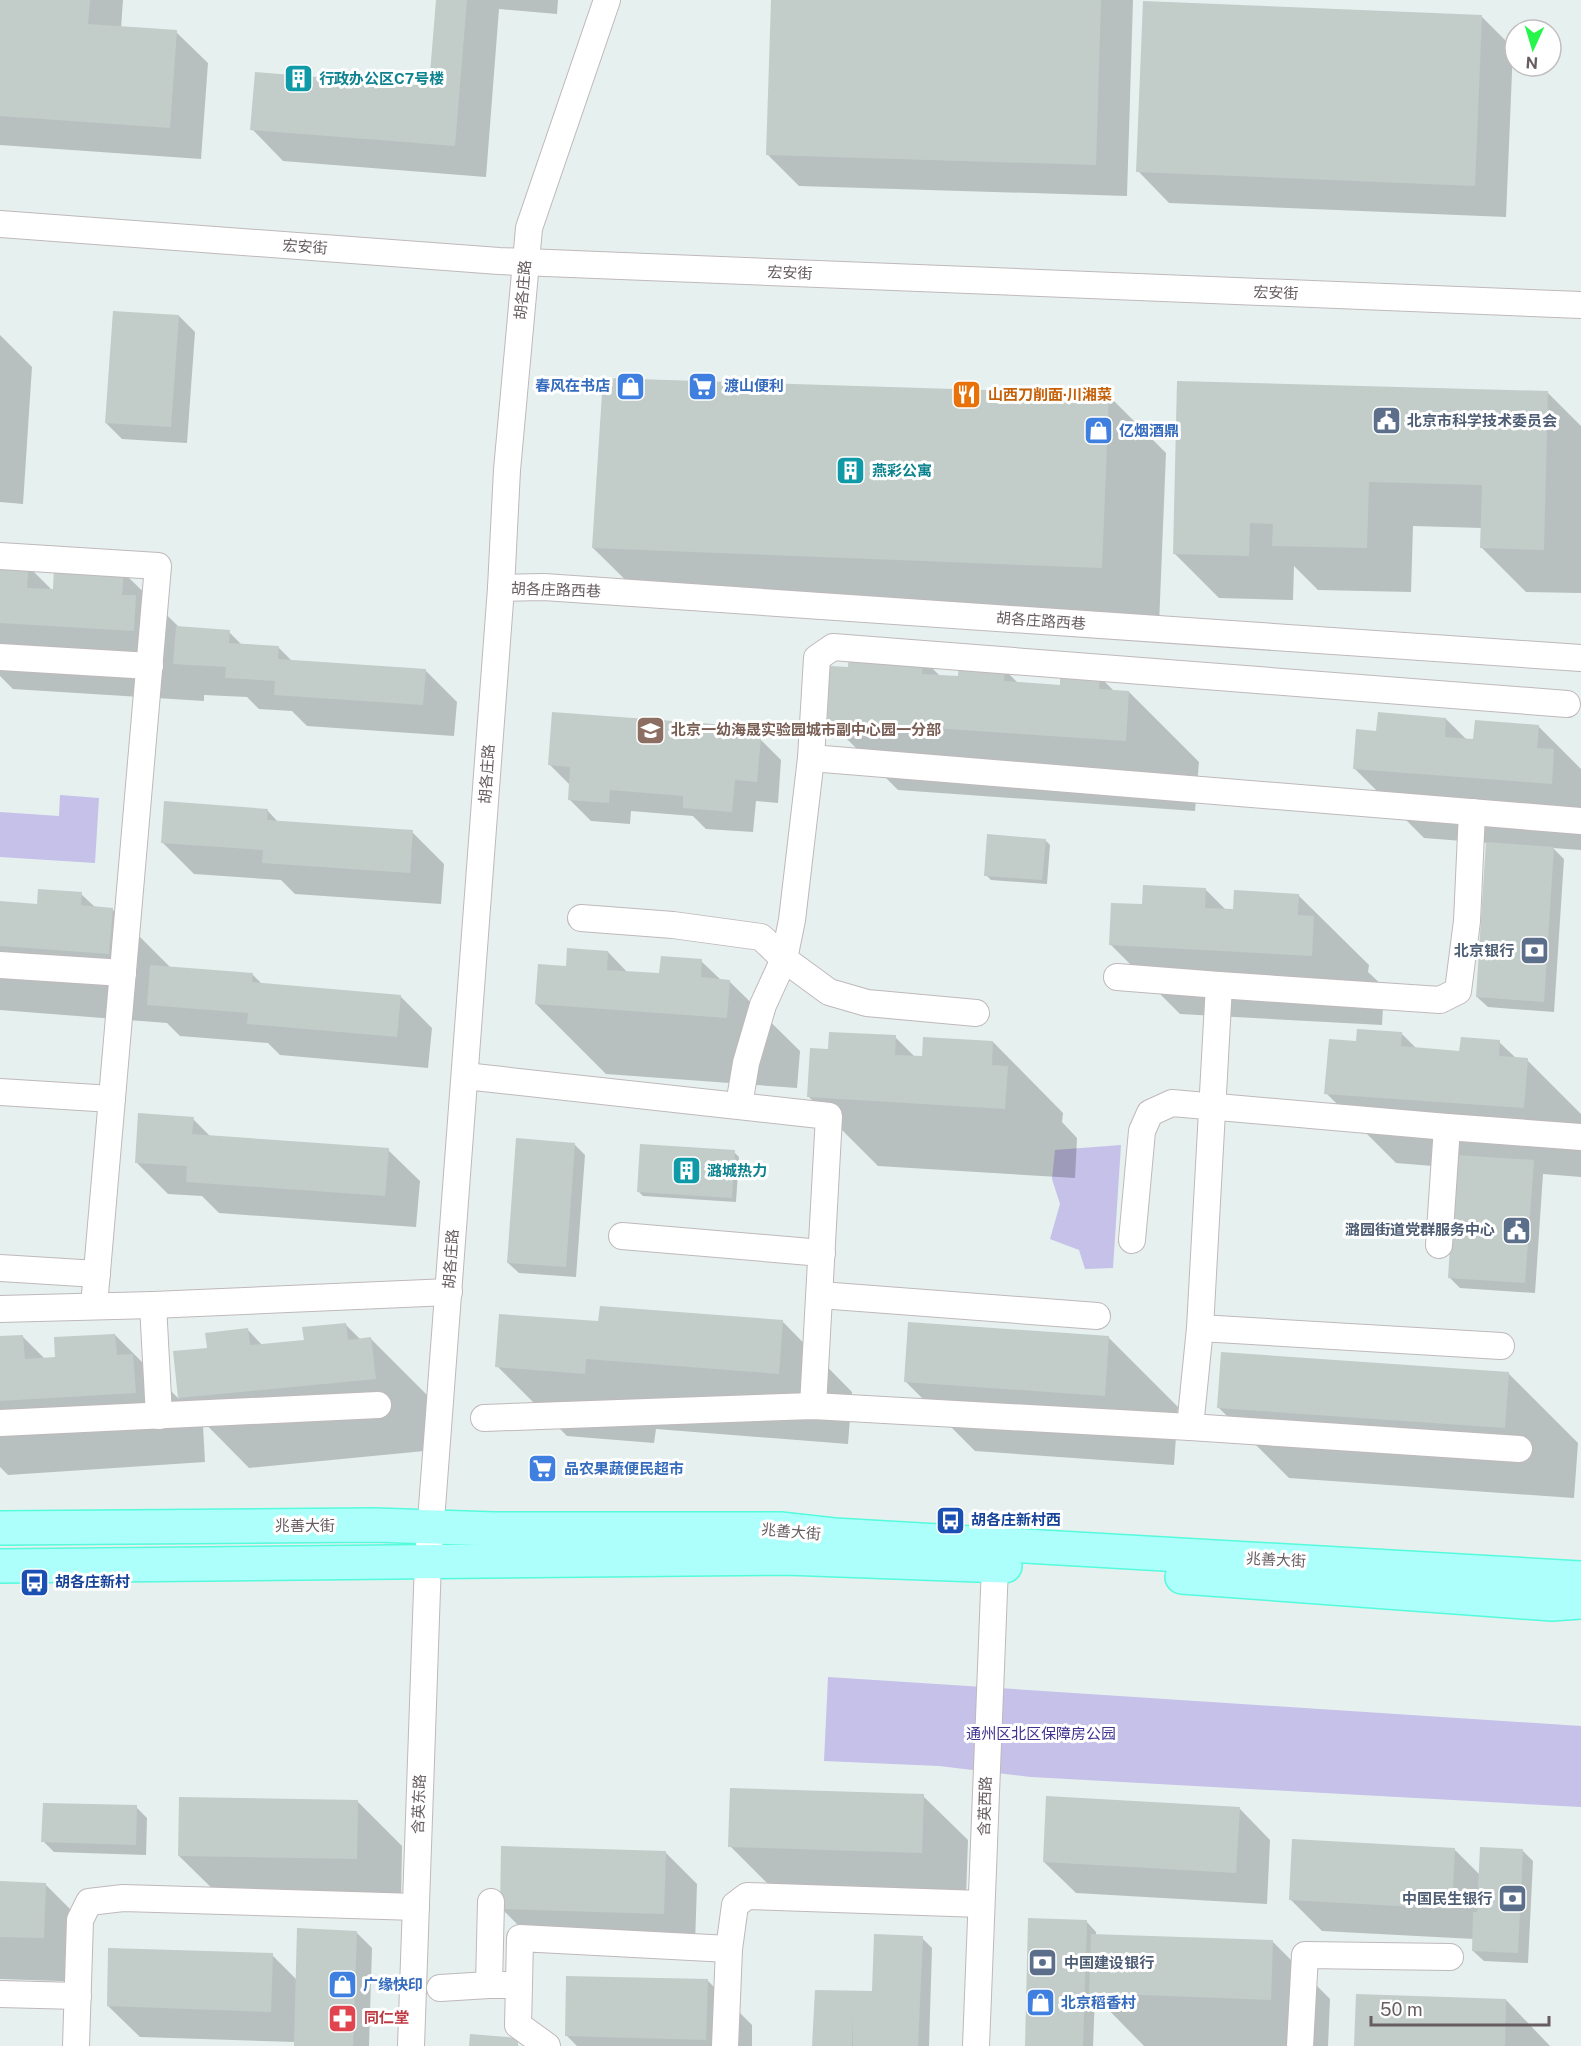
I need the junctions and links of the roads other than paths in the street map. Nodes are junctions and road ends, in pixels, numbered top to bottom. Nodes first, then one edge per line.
1 (607, 0) edge
2 (0, 224) edge
3 (526, 262) junction
4 (1581, 305) edge
5 (0, 556) edge
6 (501, 588) junction
7 (0, 657) edge
8 (1581, 658) edge
9 (150, 666) junction
10 (1567, 705) dead end
11 (811, 758) junction
12 (1472, 812) junction
13 (1581, 821) edge
14 (581, 918) dead end
15 (784, 959) junction
16 (0, 965) edge
17 (123, 973) junction
18 (1117, 977) dead end
19 (1219, 985) junction
20 (976, 1014) dead end
21 (465, 1076) junction
22 (0, 1092) edge
23 (112, 1100) junction
24 (739, 1105) junction
25 (1214, 1107) junction
26 (1448, 1127) junction
27 (1581, 1137) edge
28 (622, 1236) dead end
29 (1132, 1240) dead end
30 (1439, 1245) dead end
31 (822, 1252) junction
32 (0, 1268) edge
33 (97, 1274) junction
34 (449, 1292) junction
35 (820, 1295) junction
36 (153, 1305) junction
37 (94, 1306) junction
38 (0, 1309) edge
39 (1098, 1316) dead end
40 (1200, 1328) junction
41 (1501, 1346) dead end
42 (378, 1405) dead end
43 (813, 1406) junction
44 (159, 1416) junction
45 (484, 1418) dead end
46 (0, 1423) edge
47 (1190, 1427) junction
48 (1519, 1449) dead end
49 (431, 1527) junction
50 (0, 1528) edge
51 (428, 1561) junction
52 (0, 1566) edge
53 (995, 1566) junction
54 (1581, 1578) edge
55 (1581, 1602) edge
56 (491, 1902) dead end
57 (981, 1904) junction
58 (416, 1907) junction
59 (729, 1949) junction
60 (1450, 1957) dead end
61 (489, 1984) junction
62 (519, 1985) junction
63 (440, 1988) dead end
64 (0, 1994) edge
65 (78, 1996) junction
66 (76, 2046) edge
67 (411, 2046) edge
68 (548, 2046) edge
69 (724, 2046) edge
70 (976, 2046) edge
71 (1300, 2046) edge

1 - 3 street, 胡各庄路
2 - 3 street, 宏安街
3 - 4 street, 宏安街
3 - 6 street, 胡各庄路
5 - 9 street
6 - 8 street, 胡各庄路西巷
6 - 21 street, 胡各庄路
7 - 9 street
9 - 17 street
10 - 11 street
11 - 12 street
11 - 15 street
12 - 13 street
12 - 19 street
14 - 15 street
15 - 20 street
15 - 24 street
16 - 17 street
17 - 23 street
18 - 19 street
19 - 25 street
21 - 24 street
21 - 34 street, 胡各庄路
22 - 23 street
23 - 33 street
24 - 31 street
25 - 26 street
25 - 29 street
25 - 40 street
26 - 27 street
26 - 30 street
28 - 31 street
31 - 35 street
32 - 33 street
33 - 37 street
34 - 36 street
34 - 49 street, 胡各庄路
35 - 39 street
35 - 43 street
36 - 37 street
36 - 44 street
37 - 38 street
40 - 41 street
40 - 47 street
42 - 44 street
43 - 45 street
43 - 47 street
44 - 46 street
47 - 48 street
49 - 50 main road, 兆善大街
49 - 51 street, 胡各庄路
49 - 54 main road, 兆善大街
51 - 52 main road, 兆善大街
51 - 53 main road, 兆善大街
51 - 58 street, 含英东路
53 - 55 main road, 兆善大街
53 - 57 street, 含英西路
56 - 61 street
57 - 59 street
57 - 70 street, 含英西路
58 - 65 street
58 - 67 street, 含英东路
59 - 62 street
59 - 69 street
60 - 71 street
61 - 62 street
61 - 63 street
62 - 68 street
64 - 65 street
65 - 66 street

